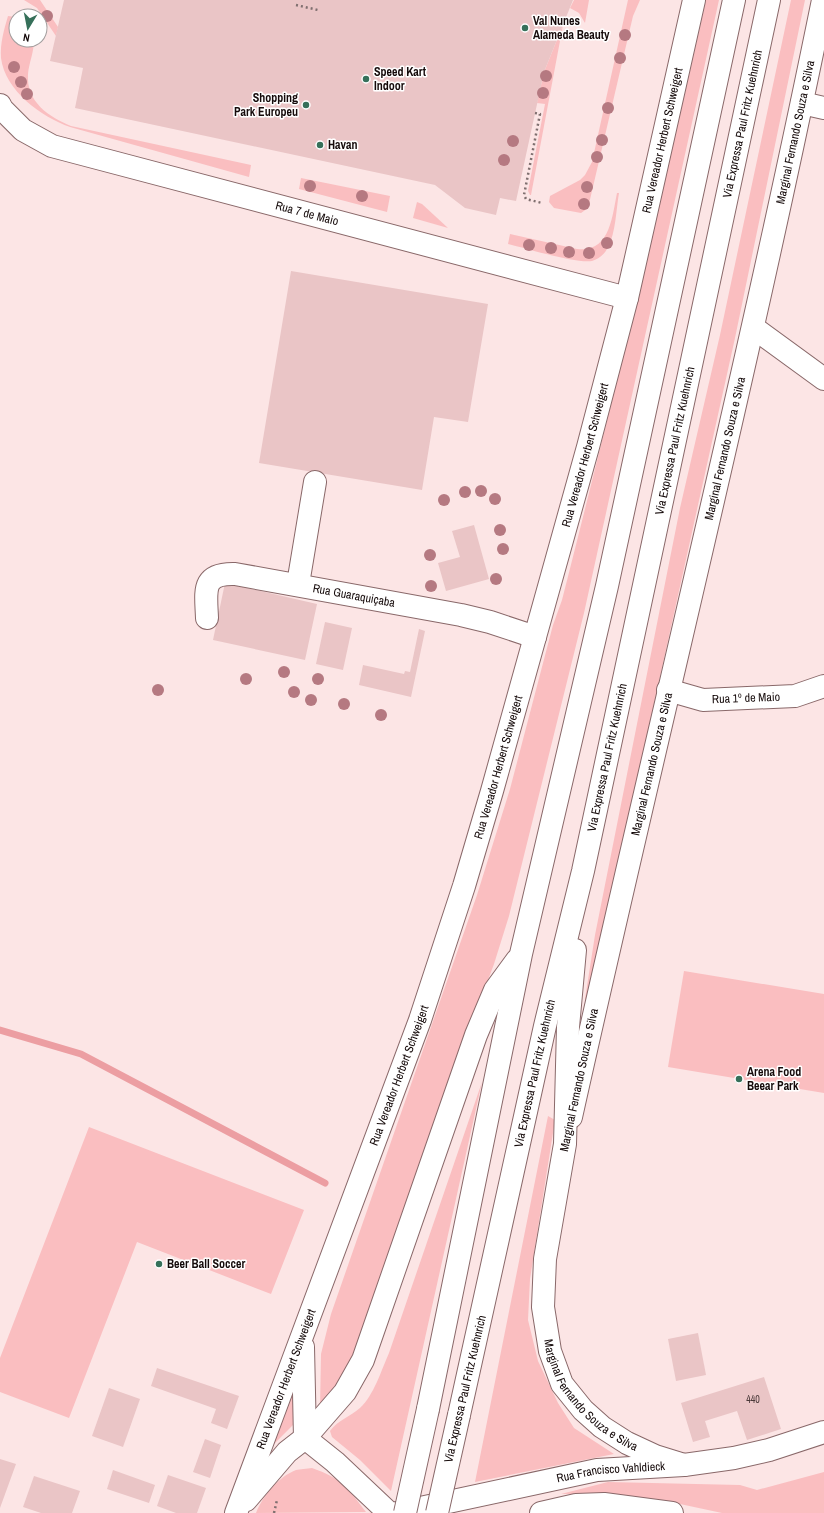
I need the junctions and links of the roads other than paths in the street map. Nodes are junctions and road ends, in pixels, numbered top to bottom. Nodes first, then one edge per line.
1 (694, 0) edge
2 (734, 0) edge
3 (770, 0) edge
4 (823, 0) edge
5 (802, 103) junction
6 (0, 105) edge
7 (824, 108) edge
8 (627, 298) junction
9 (754, 328) junction
10 (824, 379) edge
11 (315, 482) dead end
12 (298, 584) junction
13 (207, 618) dead end
14 (535, 636) junction
15 (824, 686) edge
16 (668, 690) junction
17 (583, 871) junction
18 (521, 954) junction
19 (565, 1144) junction
20 (302, 1334) junction
21 (824, 1432) edge
22 (304, 1438) junction
23 (684, 1465) junction
24 (237, 1511) edge
25 (390, 1513) edge
26 (397, 1513) edge
27 (405, 1513) edge
28 (437, 1513) edge
29 (541, 1513) edge
30 (672, 1513) edge

1 - 8 main road, Rua Vereador Herbert Schweigert
2 - 18 main road
3 - 17 main road, Via Expressa Paul Fritz Kuehnrich
4 - 5 main road, Marginal Fernando Souza e Silva
5 - 7 main road
5 - 9 main road, Marginal Fernando Souza e Silva
6 - 8 main road, Rua 7 de Maio
8 - 14 main road, Rua Vereador Herbert Schweigert
9 - 10 main road
9 - 16 main road, Marginal Fernando Souza e Silva
11 - 12 main road
12 - 13 main road, Rua Guaraquiçaba
12 - 14 main road, Rua Guaraquiçaba
14 - 20 main road, Rua Vereador Herbert Schweigert
15 - 16 main road, Rua 1º de Maio
16 - 19 main road, Marginal Fernando Souza e Silva
17 - 19 main road
17 - 28 main road, Via Expressa Paul Fritz Kuehnrich, bridge
18 - 22 main road
18 - 27 main road, bridge
19 - 23 main road, Marginal Fernando Souza e Silva
20 - 22 main road
20 - 24 main road, Rua Vereador Herbert Schweigert
21 - 23 main road, Rua Francisco Vahldieck
22 - 24 main road
22 - 25 main road
23 - 26 main road, Rua Francisco Vahldieck
29 - 30 main road

